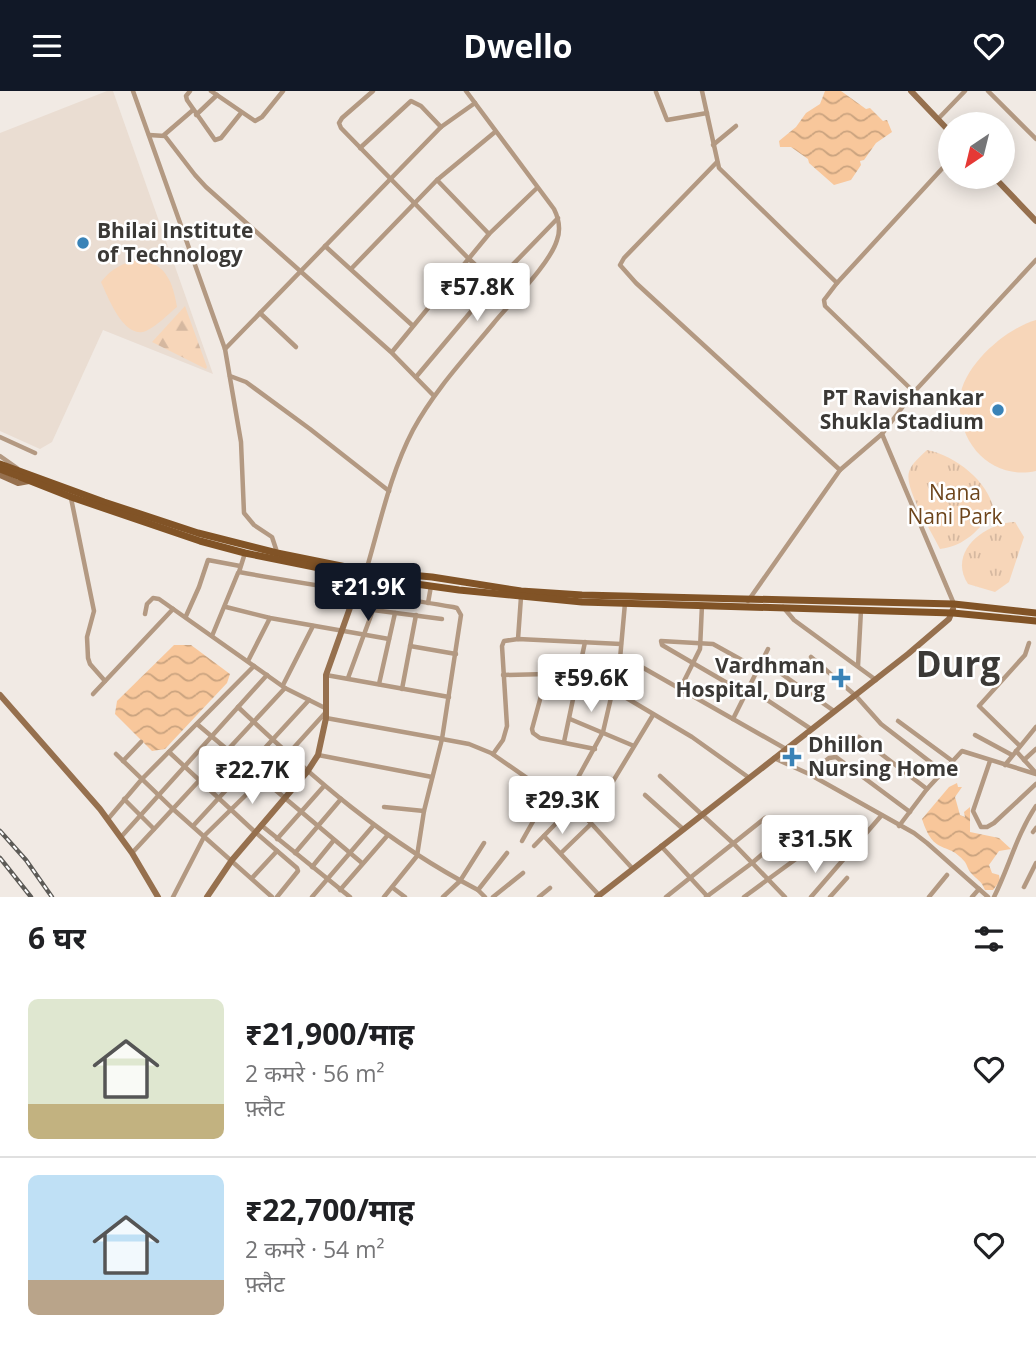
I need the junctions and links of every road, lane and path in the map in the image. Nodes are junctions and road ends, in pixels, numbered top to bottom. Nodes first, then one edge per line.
1 (133, 91) edge
2 (190, 91) edge
3 (211, 91) edge
4 (283, 91) edge
5 (373, 91) edge
6 (466, 91) edge
7 (702, 91) edge
8 (911, 91) edge
9 (965, 91) edge
10 (988, 91) edge
11 (656, 92) edge
12 (217, 95) junction
13 (475, 103) junction
14 (195, 112) junction
15 (945, 112) edge
16 (241, 113) junction
17 (707, 113) junction
18 (938, 119) edge
19 (736, 126) dead end
20 (441, 127) junction
21 (495, 132) junction
22 (149, 135) junction
23 (164, 135) junction
24 (1036, 139) edge
25 (713, 145) junction
26 (360, 148) junction
27 (717, 162) junction
28 (938, 173) edge
29 (390, 178) junction
30 (437, 180) junction
31 (537, 188) junction
32 (1005, 189) edge
33 (415, 203) junction
34 (558, 218) junction
35 (1036, 221) edge
36 (489, 234) junction
37 (325, 246) junction
38 (468, 258) junction
39 (1036, 260) edge
40 (351, 269) junction
41 (302, 270) junction
42 (495, 283) junction
43 (837, 283) junction
44 (513, 300) junction
45 (260, 313) junction
46 (412, 325) junction
47 (296, 347) dead end
48 (225, 349) junction
49 (391, 352) junction
50 (230, 376) junction
51 (416, 377) junction
52 (914, 392) junction
53 (434, 396) junction
54 (882, 434) junction
55 (0, 437) edge
56 (35, 453) dead end
57 (0, 456) edge
58 (2, 469) edge
59 (18, 469) junction
60 (840, 470) junction
61 (389, 491) junction
62 (71, 497) junction
63 (244, 553) junction
64 (277, 553) junction
65 (239, 569) junction
66 (363, 574) junction
67 (355, 590) junction
68 (429, 595) junction
69 (521, 597) junction
70 (750, 598) junction
71 (625, 603) junction
72 (954, 604) junction
73 (702, 605) junction
74 (226, 607) junction
75 (744, 607) junction
76 (783, 607) junction
77 (173, 608) junction
78 (861, 610) junction
79 (395, 613) junction
80 (953, 613) junction
81 (1036, 613) edge
82 (145, 614) dead end
83 (415, 615) junction
84 (186, 616) junction
85 (270, 618) junction
86 (442, 619) dead end
87 (1036, 621) edge
88 (313, 626) junction
89 (342, 632) junction
90 (363, 635) junction
91 (212, 636) junction
92 (389, 639) junction
93 (518, 639) junction
94 (585, 642) junction
95 (701, 642) junction
96 (621, 643) junction
97 (1029, 643) dead end
98 (410, 646) junction
99 (768, 649) dead end
100 (456, 654) junction
101 (811, 657) dead end
102 (620, 659) junction
103 (762, 660) junction
104 (248, 661) junction
105 (695, 664) junction
106 (254, 666) junction
107 (858, 667) junction
108 (758, 669) junction
109 (547, 674) junction
110 (267, 675) junction
111 (326, 675) junction
112 (503, 675) junction
113 (579, 677) junction
114 (348, 678) junction
115 (876, 680) junction
116 (105, 681) junction
117 (379, 684) junction
118 (284, 686) junction
119 (402, 689) junction
120 (680, 689) junction
121 (613, 690) junction
122 (748, 691) junction
123 (93, 694) dead end
124 (0, 695) edge
125 (856, 697) junction
126 (449, 698) junction
127 (309, 699) junction
128 (238, 707) junction
129 (835, 712) junction
130 (326, 713) junction
131 (653, 715) junction
132 (570, 719) junction
133 (733, 719) junction
134 (898, 721) dead end
135 (253, 722) junction
136 (197, 724) junction
137 (1036, 727) edge
138 (811, 729) junction
139 (603, 732) junction
140 (975, 735) dead end
141 (211, 737) junction
142 (859, 737) dead end
143 (442, 739) junction
144 (272, 740) junction
145 (141, 742) dead end
146 (564, 742) junction
147 (634, 746) junction
148 (595, 749) junction
149 (786, 749) junction
150 (1036, 749) edge
151 (169, 751) junction
152 (227, 751) junction
153 (1016, 751) junction
154 (116, 754) dead end
155 (288, 754) junction
156 (492, 754) junction
157 (318, 755) junction
158 (773, 758) junction
159 (951, 760) junction
160 (1024, 760) junction
161 (123, 761) junction
162 (990, 761) junction
163 (1005, 765) junction
164 (185, 766) junction
165 (246, 767) junction
166 (942, 771) junction
167 (307, 772) junction
168 (1036, 773) edge
169 (809, 774) junction
170 (660, 776) dead end
171 (432, 778) junction
172 (748, 778) junction
173 (142, 779) junction
174 (262, 779) junction
175 (200, 780) junction
176 (1036, 784) edge
177 (324, 786) junction
178 (927, 789) junction
179 (550, 793) junction
180 (159, 795) junction
181 (645, 795) dead end
182 (218, 797) junction
183 (124, 799) junction
184 (284, 799) junction
185 (341, 799) junction
186 (564, 803) junction
187 (1036, 806) edge
188 (384, 807) dead end
189 (571, 808) junction
190 (173, 809) junction
191 (232, 809) junction
192 (424, 811) junction
193 (300, 812) junction
194 (910, 813) junction
195 (702, 814) junction
196 (141, 815) junction
197 (881, 816) junction
198 (765, 818) dead end
199 (108, 819) junction
200 (590, 823) junction
201 (261, 825) junction
202 (193, 826) junction
203 (318, 826) junction
204 (373, 826) junction
205 (899, 826) junction
206 (794, 827) dead end
207 (154, 829) junction
208 (683, 829) junction
209 (255, 832) junction
210 (205, 835) junction
211 (387, 836) junction
212 (544, 836) junction
213 (121, 837) junction
214 (277, 839) junction
215 (334, 840) junction
216 (522, 841) dead end
217 (814, 842) dead end
218 (484, 843) dead end
219 (733, 844) junction
220 (534, 846) dead end
221 (661, 846) junction
222 (277, 851) junction
223 (132, 853) junction
224 (295, 853) junction
225 (349, 853) junction
226 (507, 853) dead end
227 (561, 853) junction
228 (417, 856) junction
229 (232, 859) junction
230 (362, 863) junction
231 (752, 863) junction
232 (1036, 863) edge
233 (312, 867) junction
234 (632, 868) junction
235 (523, 873) dead end
236 (947, 875) dead end
237 (689, 877) junction
238 (847, 878) dead end
239 (252, 879) junction
240 (326, 879) junction
241 (768, 879) junction
242 (460, 881) junction
243 (1024, 887) dead end
244 (393, 888) junction
245 (550, 888) dead end
246 (979, 889) junction
247 (478, 890) junction
248 (836, 891) junction
249 (341, 893) edge
250 (598, 896) edge
251 (158, 897) edge
252 (173, 897) edge
253 (207, 897) edge
254 (275, 897) edge
255 (312, 897) edge
256 (349, 897) edge
257 (384, 897) edge
258 (405, 897) edge
259 (443, 897) edge
260 (485, 897) edge
261 (493, 897) edge
262 (539, 897) edge
263 (666, 897) edge
264 (707, 897) edge
265 (744, 897) edge
266 (785, 897) edge
267 (811, 897) edge
268 (830, 897) edge
269 (842, 897) edge
270 (929, 897) edge
271 (972, 897) edge
272 (988, 897) edge
273 (994, 897) edge

1 - 22 street
2 - 14 street
3 - 12 street
4 - 16 street
5 - 26 street
6 - 13 street
7 - 17 street
8 - 18 street
9 - 15 street
10 - 24 street
11 - 17 street
12 - 14 street
12 - 16 street
13 - 20 street
13 - 21 street
14 - 16 street
14 - 23 street
17 - 25 street
19 - 25 street
20 - 26 street
20 - 29 street
21 - 30 street
21 - 31 street
22 - 23 street
22 - 48 street
23 - 41 street
25 - 27 street
26 - 29 street
27 - 43 street
27 - 60 street
28 - 43 street
29 - 33 street
29 - 37 street
30 - 33 street
30 - 36 street
31 - 34 street
31 - 36 street
32 - 35 street
33 - 38 street
33 - 40 street
34 - 42 street
34 - 44 street
36 - 38 street
37 - 40 street
37 - 41 street
38 - 42 street
38 - 46 street
39 - 52 street
40 - 46 street
41 - 45 street
41 - 49 street
42 - 44 street
42 - 51 street
43 - 52 street
44 - 53 street
45 - 47 street
45 - 48 street
46 - 49 street
48 - 50 street
49 - 51 street
50 - 61 street
50 - 64 street
51 - 53 street
52 - 54 street
53 - 61 street
54 - 60 street
54 - 72 street
55 - 56 street
57 - 59 street
58 - 59 main road
58 - 62 main road
59 - 64 main road
60 - 70 street
61 - 66 street
62 - 63 main road
62 - 116 street
63 - 65 street
63 - 66 main road
64 - 66 main road
65 - 67 street
65 - 74 street
65 - 84 street
66 - 67 street
66 - 68 main road
66 - 70 main road
67 - 68 street
67 - 89 street
68 - 69 main road
68 - 100 street
69 - 71 main road
69 - 93 street
70 - 72 main road
70 - 75 street
71 - 73 main road
71 - 96 street
72 - 80 street
72 - 81 main road
73 - 75 main road
73 - 95 street
74 - 85 street
74 - 91 street
75 - 76 main road
76 - 78 main road
76 - 107 street
77 - 82 street
77 - 84 street
77 - 116 street
78 - 80 main road
78 - 107 street
79 - 83 street
79 - 90 street
79 - 92 street
80 - 87 main road
80 - 115 street
83 - 86 street
83 - 98 street
84 - 91 street
85 - 88 street
85 - 104 street
88 - 89 street
88 - 118 street
89 - 90 street
89 - 111 street
90 - 92 street
90 - 114 street
91 - 104 street
92 - 117 street
93 - 94 street
93 - 112 street
94 - 96 street
94 - 113 street
95 - 105 street
95 - 105 street
95 - 108 street
96 - 102 street
97 - 153 street
98 - 100 street
98 - 119 street
99 - 103 street
100 - 126 street
101 - 125 street
102 - 120 street
102 - 121 street
103 - 108 street
103 - 129 street
104 - 106 street
105 - 120 street
105 - 122 street
106 - 110 street
106 - 136 street
107 - 115 street
108 - 122 street
109 - 112 street
109 - 113 street
109 - 146 street
110 - 118 street
110 - 128 street
111 - 114 street
111 - 130 street
112 - 156 street
113 - 132 street
114 - 117 street
115 - 125 street
116 - 123 street
117 - 119 street
118 - 127 street
118 - 135 street
119 - 126 street
120 - 133 street
121 - 131 street
121 - 139 street
122 - 133 street
122 - 138 street
124 - 199 street
125 - 129 street
125 - 166 street
126 - 143 street
127 - 130 street
127 - 144 street
128 - 135 street
128 - 141 street
129 - 138 street
130 - 143 street
130 - 155 street
130 - 157 street
131 - 147 street
131 - 172 street
132 - 139 street
132 - 146 street
133 - 149 street
134 - 159 street
135 - 144 street
135 - 152 street
136 - 141 street
136 - 151 street
137 - 153 street
138 - 149 street
139 - 147 street
139 - 148 street
140 - 153 street
141 - 152 street
141 - 164 street
142 - 178 street
143 - 156 street
143 - 171 street
144 - 155 street
144 - 165 street
145 - 161 street
146 - 148 street
147 - 200 street
148 - 186 street
149 - 158 street
150 - 160 street
151 - 164 street
151 - 173 street
152 - 165 street
152 - 175 street
153 - 160 street
153 - 163 street
154 - 161 street
155 - 167 street
155 - 174 street
156 - 179 street
157 - 167 street
157 - 171 street
158 - 169 street
158 - 172 street
159 - 162 street
159 - 166 street
160 - 168 street
161 - 173 street
162 - 163 street
162 - 176 street
163 - 168 street
164 - 175 street
164 - 180 street
165 - 174 street
165 - 182 street
166 - 178 street
167 - 177 street
167 - 184 street
169 - 194 street
169 - 197 street
170 - 195 street
171 - 192 street
172 - 195 street
173 - 180 street
173 - 183 street
174 - 184 street
174 - 191 street
175 - 182 street
175 - 190 street
177 - 185 street
177 - 193 street
178 - 194 street
179 - 186 street
179 - 216 street
180 - 190 street
180 - 196 street
181 - 208 street
182 - 191 street
182 - 202 street
183 - 196 street
183 - 199 street
184 - 193 street
184 - 201 street
185 - 203 street
185 - 204 street
186 - 189 street
187 - 273 street
188 - 192 street
189 - 200 street
189 - 212 street
190 - 202 street
190 - 207 street
191 - 209 street
191 - 210 street
192 - 228 street
193 - 203 street
193 - 214 street
194 - 205 street
195 - 208 street
195 - 219 street
196 - 207 street
196 - 213 street
197 - 205 street
197 - 267 street
198 - 219 street
199 - 213 street
200 - 227 street
200 - 234 street
201 - 209 street
201 - 214 street
202 - 210 street
203 - 215 street
203 - 224 street
204 - 211 street
204 - 225 street
205 - 246 street
206 - 231 street
207 - 223 street
208 - 221 street
209 - 222 street
209 - 229 street
210 - 229 street
210 - 252 street
211 - 228 street
211 - 230 street
212 - 220 street
212 - 227 street
213 - 223 street
214 - 224 street
215 - 225 street
215 - 233 street
217 - 241 street
218 - 242 street
219 - 231 street
219 - 237 street
221 - 234 street
221 - 237 street
222 - 239 street
222 - 254 street
223 - 251 street
224 - 233 street
225 - 230 street
225 - 240 street
226 - 247 street
227 - 250 street
228 - 242 street
228 - 244 street
229 - 239 street
229 - 253 street
230 - 249 street
231 - 241 street
231 - 264 street
232 - 243 street
233 - 240 street
234 - 250 street
235 - 261 street
236 - 270 street
237 - 263 street
237 - 264 street
238 - 248 street
239 - 254 street
240 - 249 street
240 - 255 street
241 - 265 street
241 - 266 street
242 - 247 street
242 - 259 street
244 - 257 street
244 - 258 street
245 - 262 street
246 - 271 street
246 - 272 street
247 - 260 street
248 - 268 street
248 - 269 street
249 - 256 street

